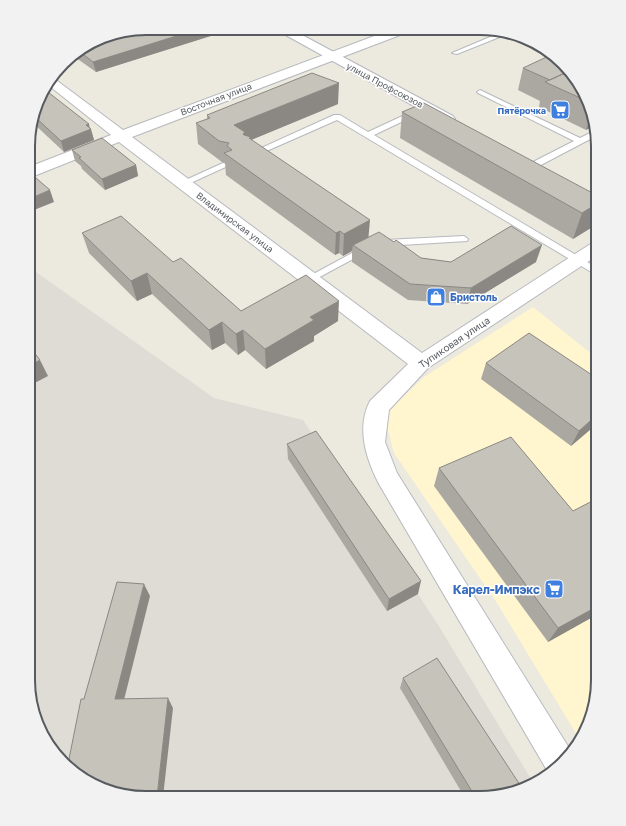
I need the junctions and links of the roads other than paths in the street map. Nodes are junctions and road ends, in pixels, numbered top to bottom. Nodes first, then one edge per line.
1 (292, 35) edge
2 (387, 35) edge
3 (496, 36) edge
4 (455, 53) dead end
5 (329, 55) junction
6 (55, 84) edge
7 (480, 92) dead end
8 (428, 108) junction
9 (458, 124) edge
10 (368, 135) junction
11 (120, 136) junction
12 (590, 136) edge
13 (580, 141) junction
14 (250, 155) edge
15 (522, 157) edge
16 (536, 164) junction
17 (226, 165) edge
18 (35, 171) edge
19 (550, 172) edge
20 (183, 183) junction
21 (464, 239) dead end
22 (591, 252) edge
23 (578, 260) junction
24 (591, 268) edge
25 (311, 278) junction
26 (421, 363) junction
27 (558, 758) edge

1 - 5 street, улица Профсоюзов
2 - 5 street, Восточная улица
3 - 4 lane
5 - 8 street, улица Профсоюзов
5 - 11 street, Восточная улица
6 - 11 street, Владимирская улица
7 - 13 lane
8 - 9 street, улица Профсоюзов
8 - 10 lane
10 - 14 lane
10 - 23 lane
11 - 18 street, Восточная улица
11 - 20 street, Владимирская улица
12 - 13 lane
13 - 16 lane
15 - 16 street
16 - 19 street
17 - 20 lane
20 - 25 street, Владимирская улица
21 - 25 lane
22 - 23 street, Тупиковая улица
23 - 24 lane
23 - 26 street, Тупиковая улица
25 - 26 street, Владимирская улица
26 - 27 street, Тупиковая улица

